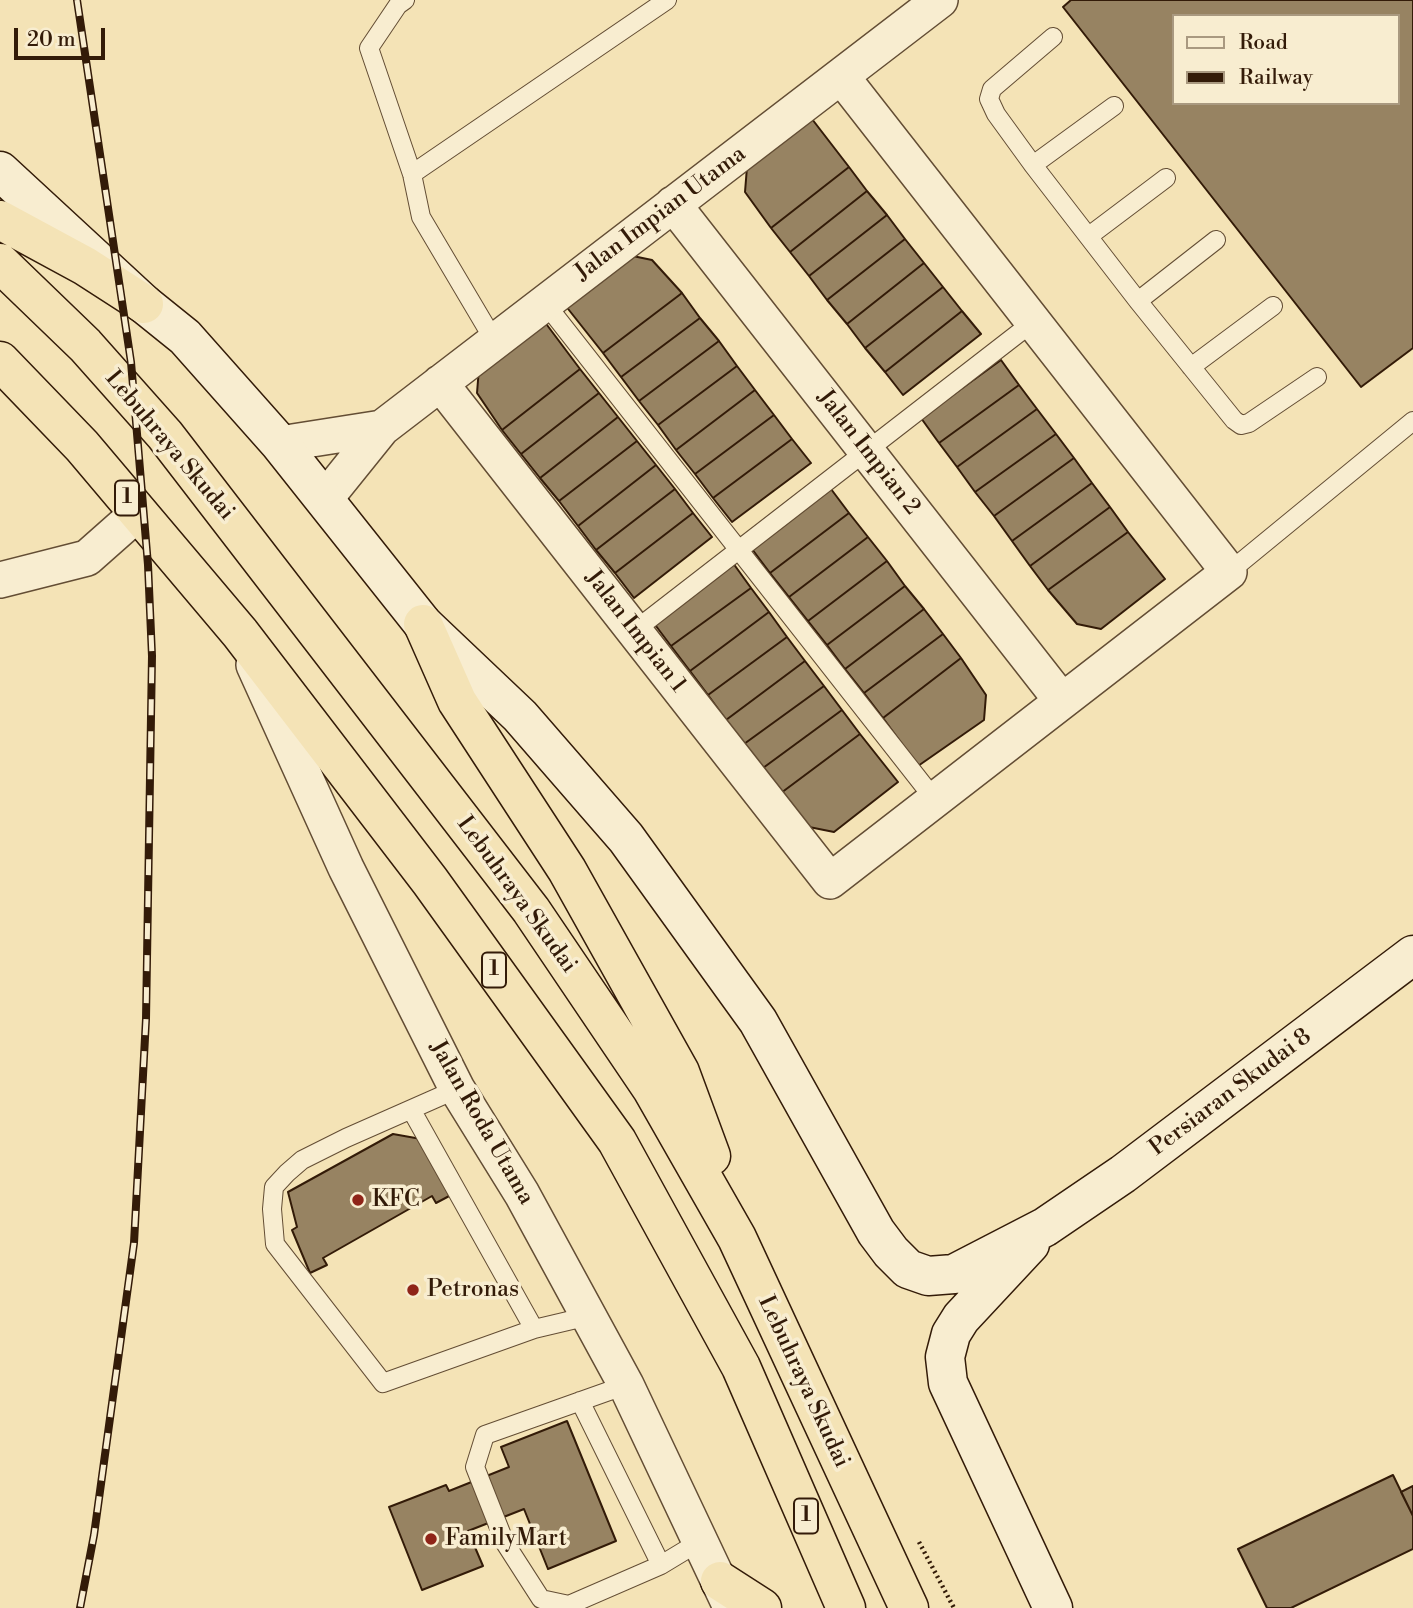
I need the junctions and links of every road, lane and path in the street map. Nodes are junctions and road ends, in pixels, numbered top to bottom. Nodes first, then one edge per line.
1 (405, 0) edge
2 (667, 0) edge
3 (940, 0) edge
4 (1053, 37) dead end
5 (841, 76) junction
6 (1114, 106) dead end
7 (1033, 165) junction
8 (0, 172) edge
9 (412, 174) junction
10 (1166, 178) dead end
11 (673, 204) junction
12 (0, 220) edge
13 (1089, 236) junction
14 (1216, 240) dead end
15 (0, 263) edge
16 (1138, 301) junction
17 (545, 303) junction
18 (144, 304) junction
19 (1273, 306) dead end
20 (1033, 322) junction
21 (495, 342) junction
22 (0, 361) edge
23 (1191, 368) junction
24 (1317, 377) dead end
25 (440, 383) junction
26 (1413, 421) edge
27 (382, 428) junction
28 (280, 444) junction
29 (866, 450) junction
30 (324, 500) junction
31 (139, 512) junction
32 (739, 549) junction
33 (1229, 572) junction
34 (0, 580) edge
35 (423, 624) junction
36 (634, 631) junction
37 (240, 633) junction
38 (1062, 701) junction
39 (935, 800) junction
40 (1413, 955) edge
41 (457, 1089) junction
42 (412, 1111) junction
43 (1045, 1227) junction
44 (737, 1238) junction
45 (589, 1315) junction
46 (534, 1329) junction
47 (626, 1385) junction
48 (580, 1401) junction
49 (699, 1542) junction
50 (661, 1565) junction
51 (726, 1595) edge
52 (762, 1608) edge
53 (846, 1608) edge
54 (909, 1608) edge
55 (1053, 1608) edge

1 - 9 lane
2 - 9 lane
3 - 5 street, Jalan Impian Utama
4 - 7 lane
5 - 11 street, Jalan Impian Utama
5 - 20 street
6 - 7 lane
7 - 13 lane
8 - 18 street
9 - 21 lane
10 - 13 lane
11 - 17 street, Jalan Impian Utama
11 - 29 street, Jalan Impian 2
12 - 18 highway
13 - 16 lane
14 - 16 lane
15 - 44 highway, Lebuhraya Skudai
16 - 23 lane
17 - 21 street, Jalan Impian Utama
17 - 32 lane
18 - 28 street
19 - 23 lane
20 - 29 lane
20 - 33 street
21 - 25 street, Jalan Impian Utama
22 - 31 highway, 1
23 - 24 lane
25 - 27 street, Jalan Impian Utama
25 - 36 street, Jalan Impian 1
26 - 33 lane
27 - 28 street, Jalan Impian Utama
27 - 30 street, Jalan Impian Utama
28 - 30 street
29 - 32 lane
29 - 38 street, Jalan Impian 2
30 - 35 street
31 - 34 street
31 - 37 highway, 1
32 - 36 lane
32 - 39 lane
33 - 38 street
35 - 43 street
35 - 44 highway
36 - 39 street, Jalan Impian 1
37 - 41 street, Jalan Roda Utama
37 - 53 highway, 1
38 - 39 street
40 - 43 street, Persiaran Skudai 8
41 - 42 lane
41 - 45 street, Jalan Roda Utama
42 - 46 lane
42 - 46 lane
43 - 55 street
44 - 54 highway, Lebuhraya Skudai
45 - 46 lane
45 - 47 street, Jalan Roda Utama
47 - 48 lane
47 - 49 street, Jalan Roda Utama
48 - 50 lane
48 - 50 lane
49 - 50 lane
49 - 51 street, Jalan Roda Utama
51 - 52 highway

